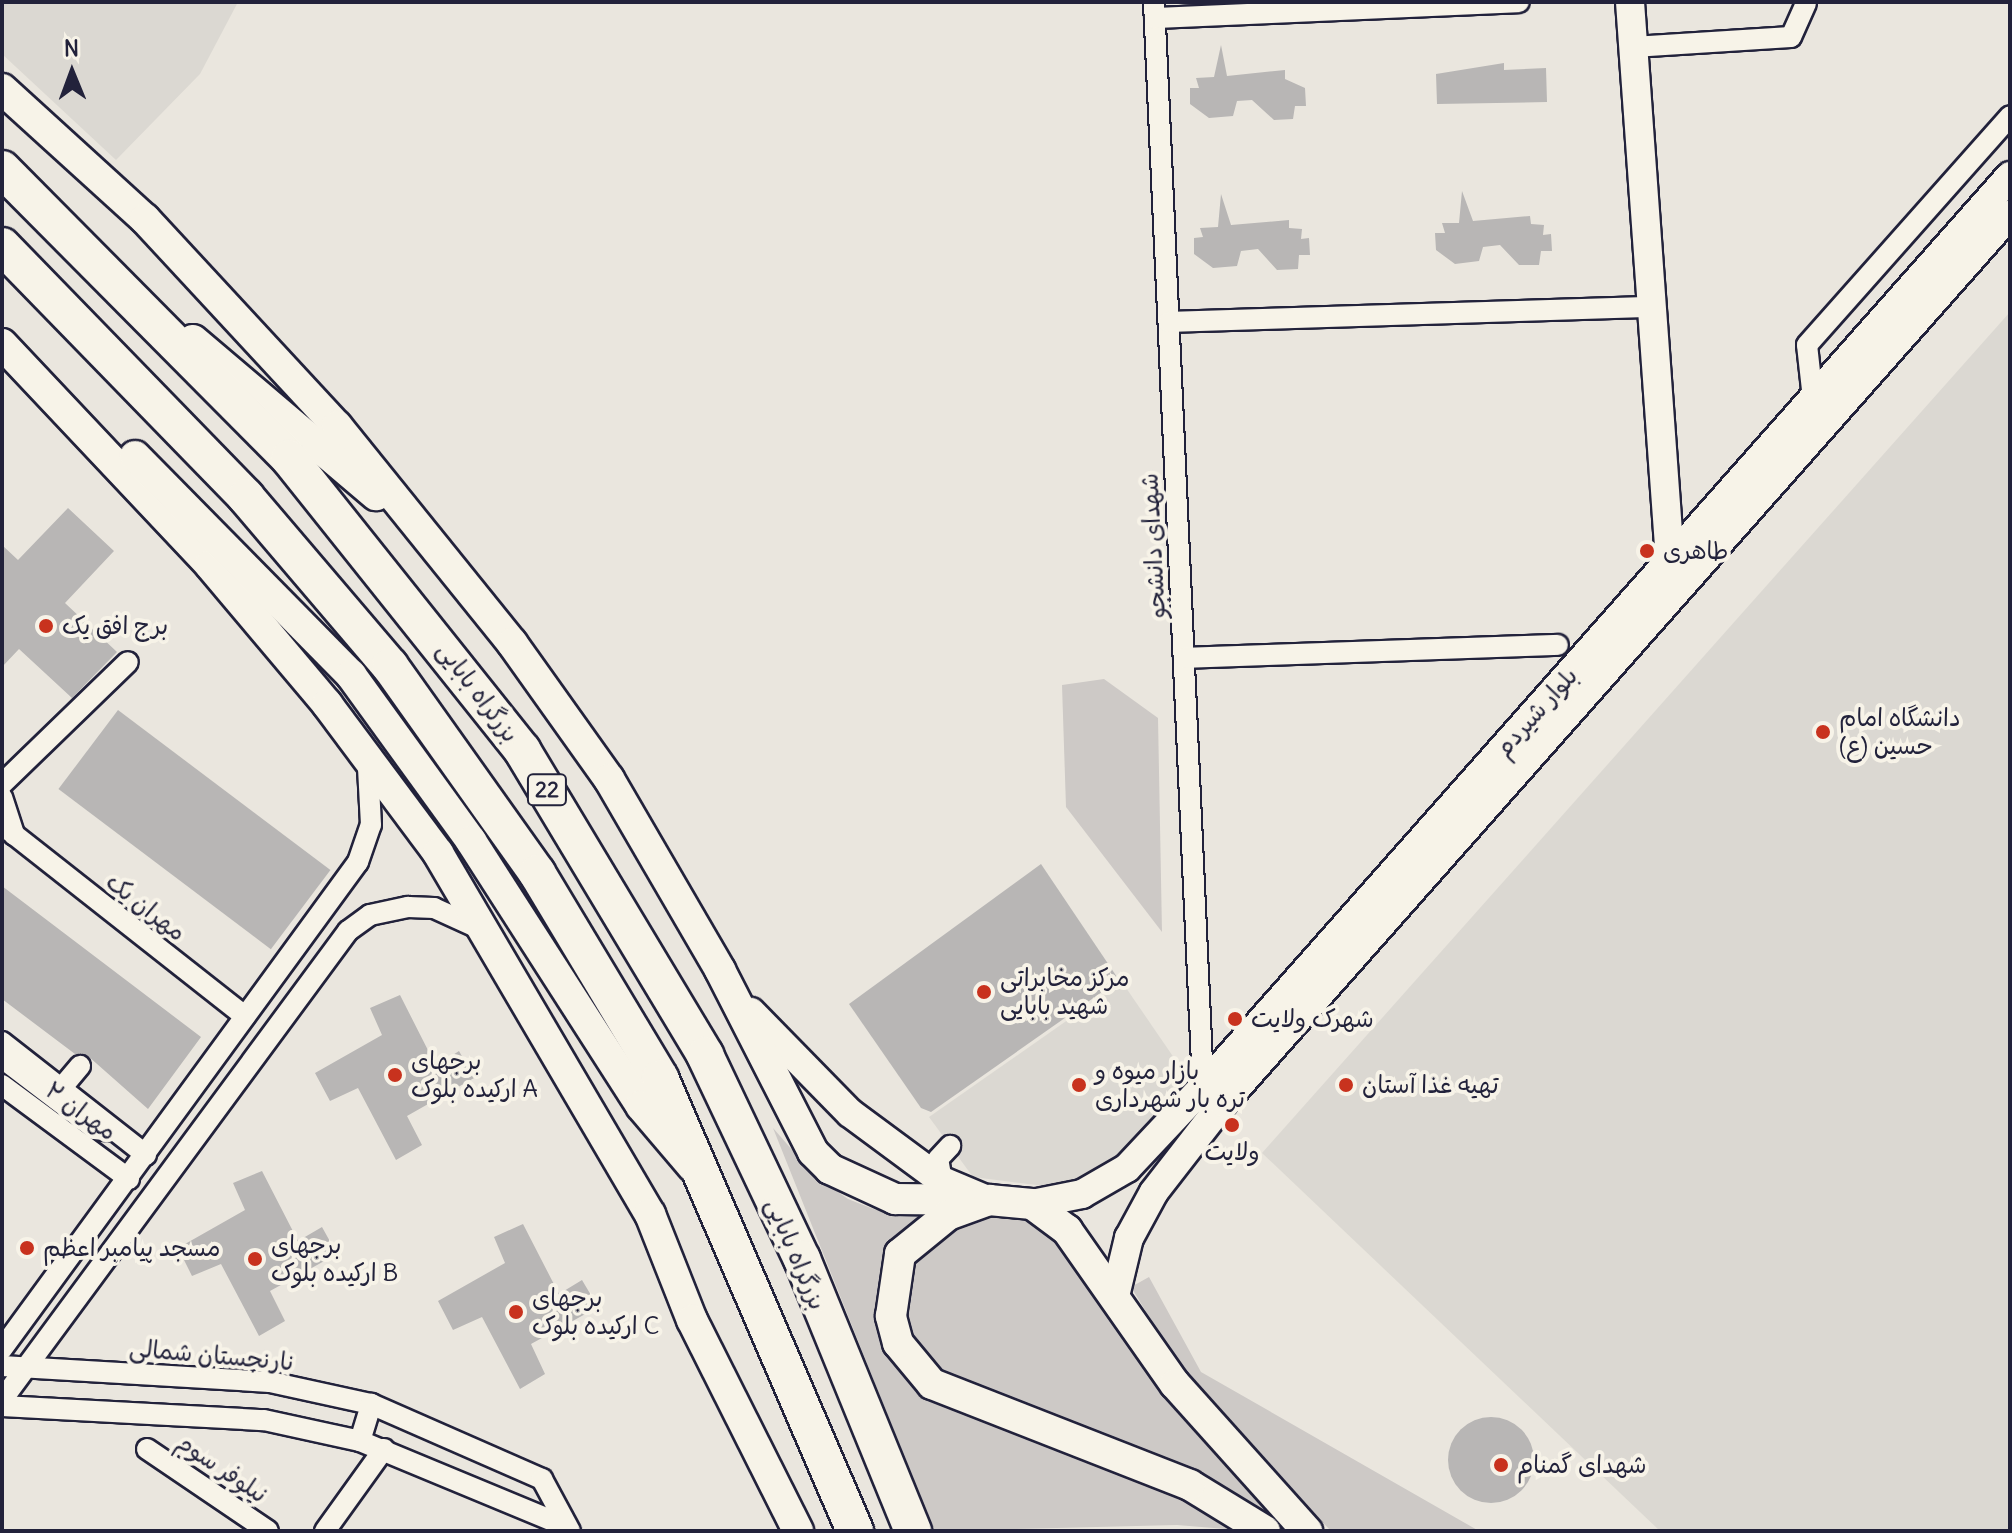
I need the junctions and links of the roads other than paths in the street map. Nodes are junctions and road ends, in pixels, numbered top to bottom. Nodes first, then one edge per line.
1 (1519, 2) edge
2 (1630, 2) edge
3 (1806, 3) edge
4 (1154, 10) edge
5 (1633, 47) junction
6 (2, 89) edge
7 (2010, 116) edge
8 (2, 169) edge
9 (2010, 176) edge
10 (2010, 214) edge
11 (2, 246) edge
12 (100, 262) junction
13 (1652, 307) junction
14 (1169, 322) junction
15 (2, 344) edge
16 (1813, 399) junction
17 (82, 424) junction
18 (429, 540) junction
19 (1680, 568) junction
20 (1558, 645) dead end
21 (1184, 658) junction
22 (128, 662) dead end
23 (364, 753) junction
24 (2, 784) edge
25 (2, 797) edge
26 (6, 839) edge
27 (328, 909) junction
28 (348, 931) junction
29 (492, 935) junction
30 (720, 970) junction
31 (245, 1016) junction
32 (2, 1042) edge
33 (2, 1058) edge
34 (80, 1066) dead end
35 (54, 1077) junction
36 (2, 1085) edge
37 (192, 1090) junction
38 (1213, 1095) junction
39 (217, 1109) junction
40 (950, 1146) dead end
41 (146, 1155) junction
42 (1125, 1160) junction
43 (129, 1179) junction
44 (706, 1181) junction
45 (942, 1181) junction
46 (1154, 1192) junction
47 (989, 1200) junction
48 (1032, 1204) junction
49 (1117, 1282) junction
50 (2, 1349) edge
51 (2, 1366) edge
52 (24, 1370) junction
53 (2, 1403) edge
54 (371, 1404) junction
55 (360, 1441) junction
56 (147, 1449) dead end
57 (384, 1449) junction
58 (566, 1528) edge
59 (268, 1531) edge
60 (325, 1531) edge
61 (798, 1531) edge
62 (855, 1531) edge
63 (913, 1531) edge
64 (1265, 1531) edge
65 (1307, 1531) edge

1 - 4 street
2 - 5 main road
3 - 5 street
4 - 14 street, شهدای دانشجو
5 - 13 main road
6 - 18 main road
7 - 16 street
8 - 12 highway, بزرگراه بابایی / 22
9 - 16 main road, بلوار شیردم
10 - 19 main road, بلوار شیردم
11 - 44 highway, بزرگراه بابایی / 22
12 - 18 main road
12 - 63 highway, بزرگراه بابایی / 22
13 - 14 street
13 - 19 main road
14 - 21 street, شهدای دانشجو
15 - 17 main road
16 - 19 main road, بلوار شیردم
17 - 23 main road
17 - 44 main road
18 - 30 main road
19 - 38 main road, بلوار شیردم
20 - 21 street
21 - 38 street, شهدای دانشجو
22 - 24 street
23 - 27 street
23 - 29 main road
25 - 26 street
26 - 31 street, مهران یک
27 - 28 street
27 - 31 street
28 - 29 street
28 - 39 street
29 - 61 main road
30 - 45 main road
30 - 47 main road
31 - 37 street
32 - 35 street
33 - 35 street
34 - 35 street
35 - 41 street
36 - 43 street, مهران ۲
37 - 39 street
37 - 41 street
38 - 42 main road, بلوار شیردم
38 - 46 main road, بلوار شیردم
39 - 52 street
40 - 45 street
41 - 43 street
42 - 46 main road
42 - 48 main road, بلوار شیردم
43 - 50 street
44 - 62 highway, بزرگراه بابایی / 22
45 - 47 main road
46 - 49 main road, بلوار شیردم
47 - 48 main road
47 - 64 main road
48 - 49 main road
49 - 65 main road
51 - 52 street, نارنجستان شمالی
52 - 53 street
52 - 54 street, نارنجستان شمالی
53 - 55 street, نارنجستان شمالی
54 - 55 street
54 - 58 street, نارنجستان شمالی
55 - 57 street, نارنجستان شمالی
56 - 59 street, نیلوفر سوم
57 - 58 street, نارنجستان شمالی
57 - 60 street

